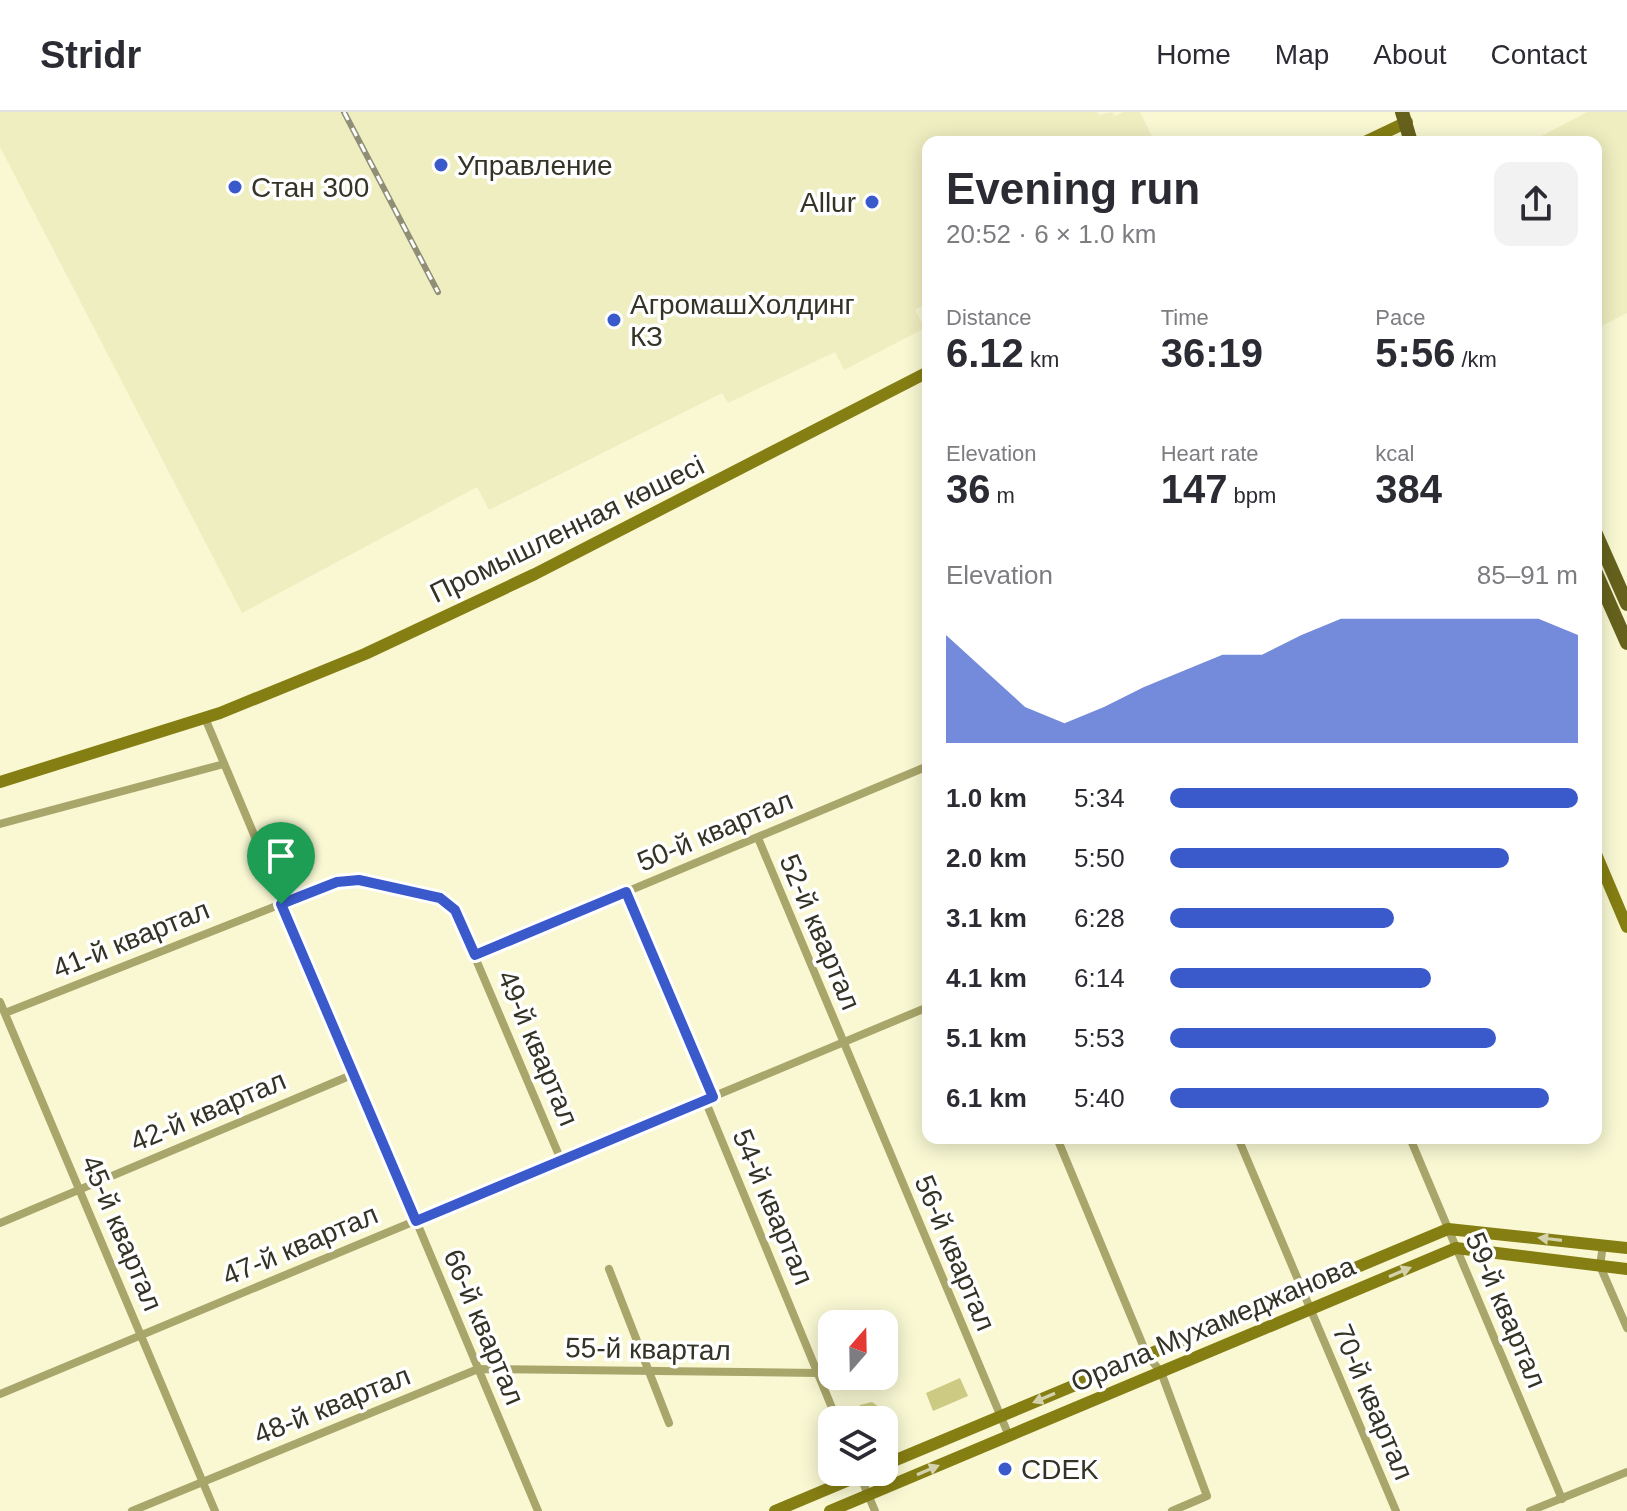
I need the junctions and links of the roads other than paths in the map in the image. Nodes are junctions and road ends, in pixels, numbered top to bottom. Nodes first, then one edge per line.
1 (1404, 117) edge
2 (1374, 136) edge
3 (1419, 136) edge
4 (922, 375) edge
5 (1602, 548) edge
6 (1602, 587) edge
7 (1627, 604) edge
8 (1627, 643) edge
9 (205, 718) junction
10 (224, 764) junction
11 (922, 769) edge
12 (0, 782) edge
13 (0, 824) edge
14 (758, 838) junction
15 (1602, 868) edge
16 (626, 892) junction
17 (281, 904) junction
18 (455, 910) joint
19 (1627, 927) edge
20 (475, 955) junction
21 (0, 1002) edge
22 (922, 1010) edge
23 (5, 1013) junction
24 (843, 1043) junction
25 (354, 1074) junction
26 (709, 1099) junction
27 (1059, 1144) edge
28 (1240, 1144) edge
29 (1413, 1144) edge
30 (561, 1160) junction
31 (79, 1189) junction
32 (416, 1221) junction
33 (0, 1223) edge
34 (1448, 1229) junction
35 (1603, 1245) junction
36 (1456, 1248) junction
37 (1627, 1248) edge
38 (1600, 1266) junction
39 (609, 1269) dead end
40 (1627, 1269) edge
41 (1301, 1290) junction
42 (1310, 1310) junction
43 (1627, 1328) edge
44 (141, 1335) junction
45 (1147, 1355) junction
46 (478, 1369) junction
47 (649, 1371) junction
48 (1161, 1372) junction
49 (818, 1373) joint
50 (0, 1394) edge
51 (1000, 1416) junction
52 (669, 1423) dead end
53 (1009, 1436) junction
54 (898, 1459) edge
55 (1627, 1472) edge
56 (202, 1482) junction
57 (832, 1486) edge
58 (866, 1486) edge
59 (868, 1495) junction
60 (1562, 1499) junction
61 (132, 1511) edge
62 (215, 1511) edge
63 (538, 1511) edge
64 (775, 1511) edge
65 (830, 1511) edge
66 (875, 1511) edge
67 (1172, 1511) edge
68 (1396, 1511) edge
69 (1530, 1511) edge

1 - 2 street
1 - 3 main road
4 - 9 street, Промышленная көшесі
5 - 7 main road
6 - 8 main road
9 - 10 street, 66-й квартал
9 - 12 street, Промышленная көшесі
10 - 13 street
10 - 17 street, 66-й квартал
11 - 14 street, 50-й квартал
14 - 16 street, 50-й квартал
14 - 24 street, 52-й квартал
15 - 19 street
16 - 20 street, 50-й квартал
16 - 26 street, 54-й квартал
17 - 18 street, 41-й квартал
17 - 23 street, 41-й квартал
17 - 25 street, 66-й квартал
18 - 20 street, 49-й квартал
20 - 30 street, 49-й квартал
21 - 23 street, 45-й квартал
22 - 24 street, 47-й квартал
23 - 31 street, 45-й квартал
24 - 26 street, 47-й квартал
24 - 51 street, 56-й квартал
25 - 31 street, 42-й квартал
25 - 32 street, 66-й квартал
26 - 30 street, 47-й квартал
26 - 49 street, 54-й квартал
27 - 45 street
28 - 41 street, 70-й квартал
29 - 34 street, 59-й квартал
30 - 32 street, 47-й квартал
31 - 33 street, 42-й квартал
31 - 44 street, 45-й квартал
32 - 44 street, 47-й квартал
32 - 46 street, 66-й квартал
35 -> 34 street, Орала Мухамеджанова
34 - 36 street, 59-й квартал
34 - 41 street, Орала Мухамеджанова
35 - 37 street, Орала Мухамеджанова
35 - 38 street
36 - 38 street
42 -> 36 street, Орала Мухамеджанова
36 - 60 street, 59-й квартал
38 - 40 street
38 - 43 street
39 - 47 street
41 - 42 street, 70-й квартал
41 - 45 street, Орала Мухамеджанова
42 - 48 street, Орала Мухамеджанова
42 - 68 street, 70-й квартал
44 - 50 street, 47-й квартал
44 - 56 street, 45-й квартал
45 - 48 street
45 -> 51 street, Орала Мухамеджанова
46 - 47 street, 55-й квартал
46 - 56 street, 48-й квартал
46 - 63 street, 66-й квартал
47 - 49 street, 55-й квартал
47 - 52 street
48 - 53 street, Орала Мухамеджанова
48 - 67 street
51 - 53 street, 56-й квартал
51 - 54 street, Орала Мухамеджанова
59 -> 53 street, Орала Мухамеджанова
55 - 60 street
56 - 61 street
56 - 62 street, 45-й квартал
57 - 64 street
58 - 59 street
59 - 65 street, Орала Мухамеджанова
59 - 66 street
60 - 69 street

